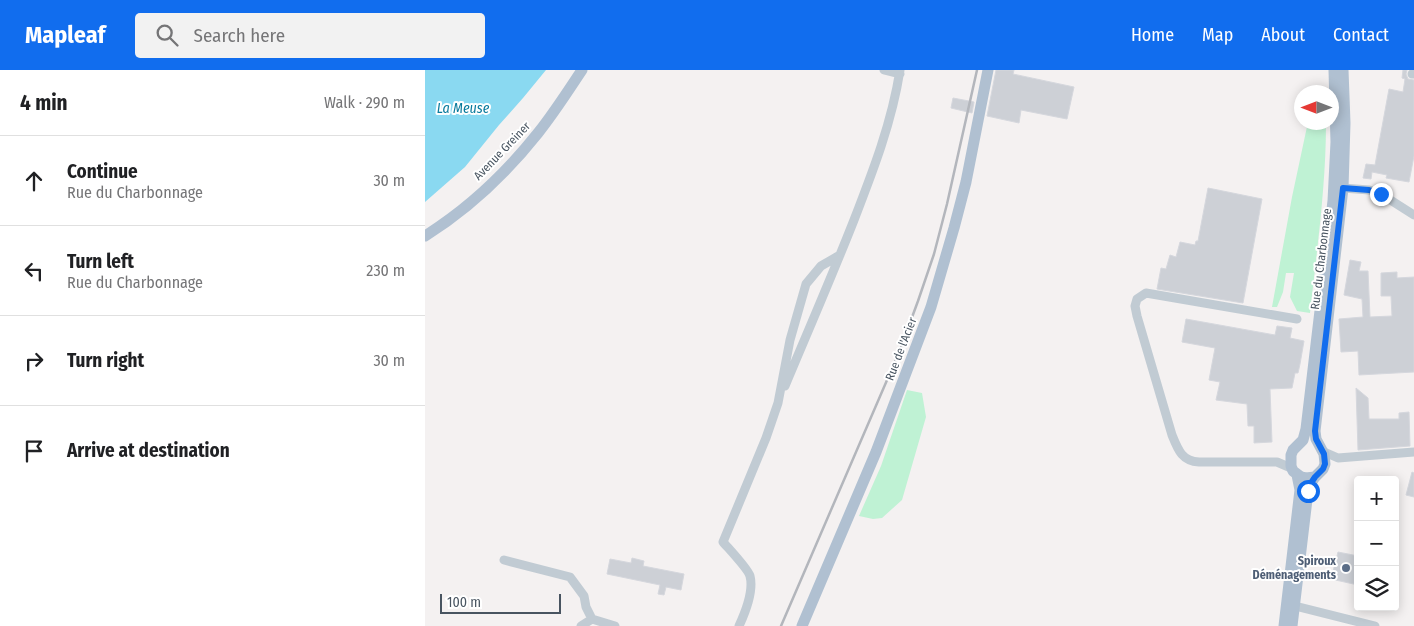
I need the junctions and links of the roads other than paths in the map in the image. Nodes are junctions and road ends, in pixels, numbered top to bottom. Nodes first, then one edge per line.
1 (582, 70) edge
2 (883, 70) edge
3 (988, 70) edge
4 (1334, 70) edge
5 (1343, 70) edge
6 (900, 72) edge
7 (1343, 188) junction
8 (1414, 214) edge
9 (425, 236) edge
10 (840, 255) junction
11 (1297, 319) dead end
12 (778, 403) junction
13 (1295, 449) junction
14 (1322, 450) junction
15 (1414, 452) edge
16 (1338, 458) junction
17 (1277, 462) junction
18 (1324, 467) junction
19 (1294, 471) junction
20 (1315, 477) junction
21 (504, 560) dead end
22 (1295, 606) junction
23 (592, 619) junction
24 (581, 626) edge
25 (615, 626) edge
26 (739, 626) edge
27 (802, 626) edge
28 (1284, 626) edge
29 (1293, 626) edge
30 (1375, 626) edge

1 - 9 main road, Avenue Greiner
2 - 6 street
3 - 27 main road, Rue de l'Acier
4 - 13 main road, Rue du Charbonnage
5 - 7 main road, Rue du Charbonnage
6 - 10 street
7 - 8 street
7 - 14 main road, Rue du Charbonnage
10 - 12 street
10 - 12 street
11 - 17 street
12 - 26 street
13 - 14 main road
13 - 17 street
13 - 19 main road, Rue du Charbonnage
14 - 16 street
14 - 18 main road, Rue du Charbonnage
15 - 16 street
16 - 18 street
17 - 19 street
18 - 20 main road
19 - 20 main road
19 - 28 main road, Rue du Charbonnage
20 - 22 main road
21 - 23 street
22 - 29 main road
22 - 30 street
23 - 24 street
23 - 25 street

